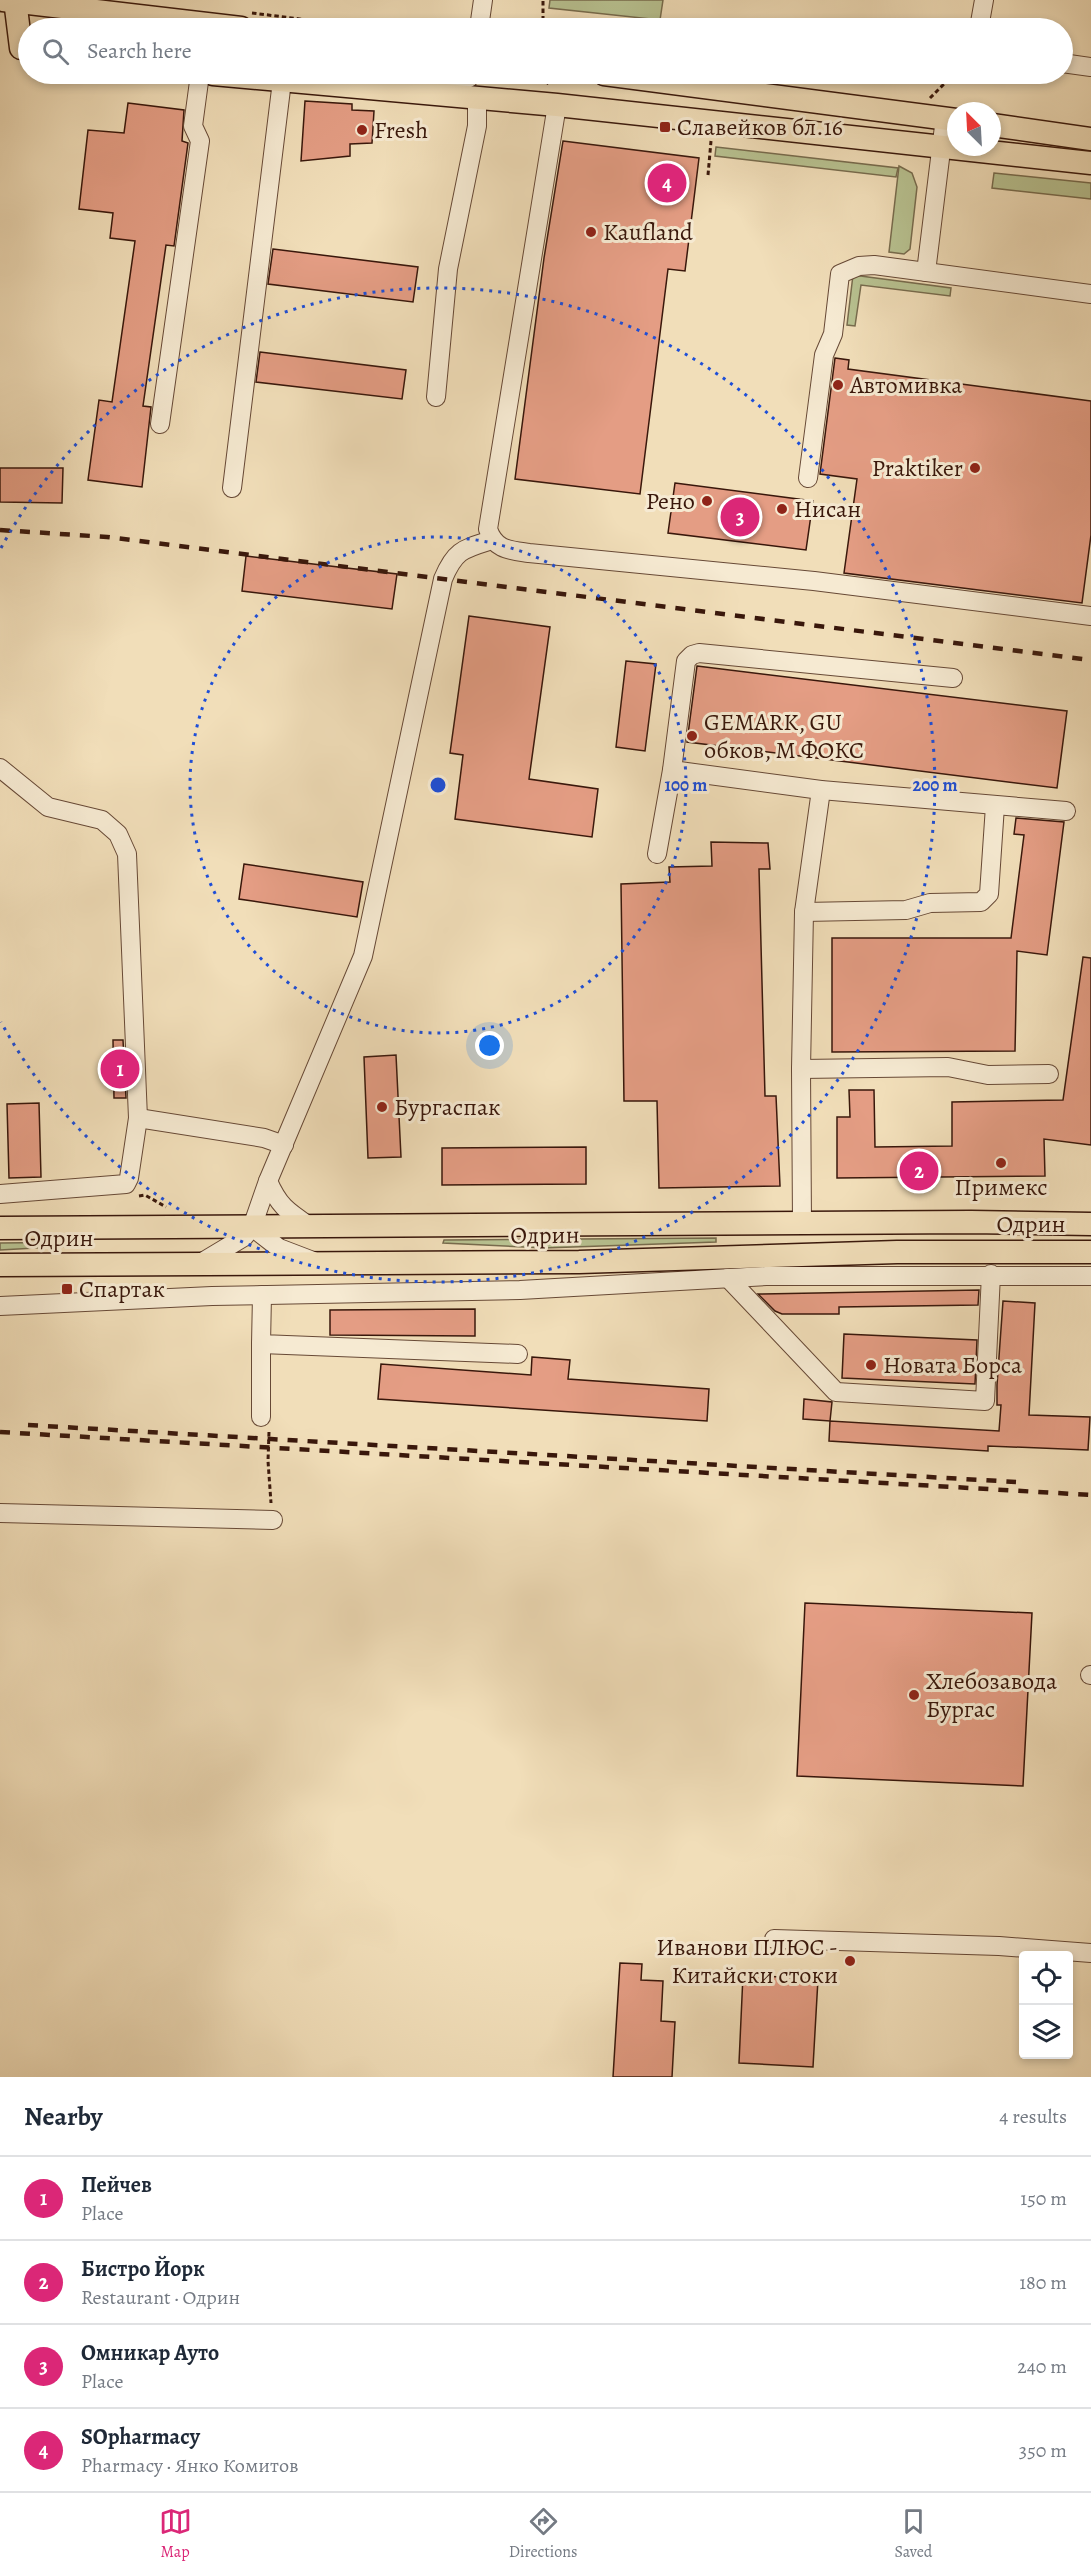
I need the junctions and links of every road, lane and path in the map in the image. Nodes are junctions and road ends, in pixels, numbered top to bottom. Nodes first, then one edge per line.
1 (11, 0) edge
2 (483, 0) edge
3 (543, 0) edge
4 (984, 0) edge
5 (42, 3) edge
6 (96, 7) edge
7 (34, 18) edge
8 (221, 18) edge
9 (480, 18) edge
10 (543, 18) edge
11 (981, 18) edge
12 (18, 26) edge
13 (1073, 65) edge
14 (1091, 67) edge
15 (199, 84) edge
16 (282, 84) edge
17 (351, 84) edge
18 (426, 84) edge
19 (681, 84) edge
20 (944, 84) edge
21 (407, 91) junction
22 (477, 98) junction
23 (928, 100) dead end
24 (557, 105) junction
25 (947, 118) edge
26 (1001, 126) edge
27 (947, 131) edge
28 (712, 133) dead end
29 (1091, 139) edge
30 (942, 146) junction
31 (1091, 163) edge
32 (708, 175) dead end
33 (926, 272) junction
34 (1091, 294) edge
35 (436, 397) dead end
36 (160, 424) dead end
37 (808, 478) dead end
38 (232, 488) dead end
39 (492, 540) junction
40 (1091, 616) edge
41 (953, 678) dead end
42 (0, 768) edge
43 (672, 770) junction
44 (821, 790) junction
45 (994, 806) junction
46 (1066, 811) dead end
47 (657, 854) dead end
48 (804, 912) junction
49 (801, 1069) junction
50 (1049, 1074) dead end
51 (138, 1118) junction
52 (284, 1145) junction
53 (268, 1181) junction
54 (0, 1194) edge
55 (802, 1224) junction
56 (1091, 1224) edge
57 (309, 1226) junction
58 (252, 1227) junction
59 (0, 1228) edge
60 (1091, 1252) edge
61 (669, 1257) junction
62 (317, 1263) junction
63 (198, 1264) junction
64 (0, 1265) edge
65 (991, 1274) junction
66 (1091, 1276) edge
67 (728, 1278) junction
68 (262, 1295) junction
69 (0, 1306) edge
70 (261, 1344) junction
71 (518, 1354) dead end
72 (261, 1417) joint
73 (0, 1513) edge
74 (273, 1520) joint
75 (774, 1939) dead end
76 (1091, 1953) edge

1 - 5 main road
1 - 12 main road
2 - 9 street
3 - 10 path
4 - 11 street
5 - 6 main road
5 - 7 main road
6 - 8 main road
13 - 14 street
15 - 36 street
16 - 38 street
17 - 21 main road
18 - 21 street
19 - 25 main road
20 - 23 path
21 - 22 main road
22 - 24 main road
22 - 35 street
24 - 30 main road
24 - 39 street
26 - 29 main road
27 - 30 street
28 - 32 path
30 - 31 main road
30 - 33 street
33 - 34 street
33 - 37 street
39 - 40 street
39 - 52 street
41 - 43 street
42 - 51 street
43 - 44 street
43 - 47 street
44 - 45 street
44 - 48 street
45 - 46 street
45 - 48 street
48 - 49 street
49 - 50 street
49 - 55 street
51 - 52 street
51 - 54 street
52 - 53 street
53 - 57 street
53 - 58 street
55 - 56 main road, Одрин
55 - 57 main road, Одрин
55 - 61 main road
57 - 58 main road, Одрин
58 - 59 main road, Одрин
58 - 62 street
58 - 63 street
60 - 61 main road, Одрин
61 - 62 main road, Одрин
62 - 63 main road, Одрин
63 - 64 main road, Одрин
65 - 66 street
65 - 67 street
65 - 67 street
67 - 68 street
68 - 69 street
68 - 70 street
70 - 71 street
70 - 72 street
72 - 74 path
73 - 74 street
75 - 76 street

